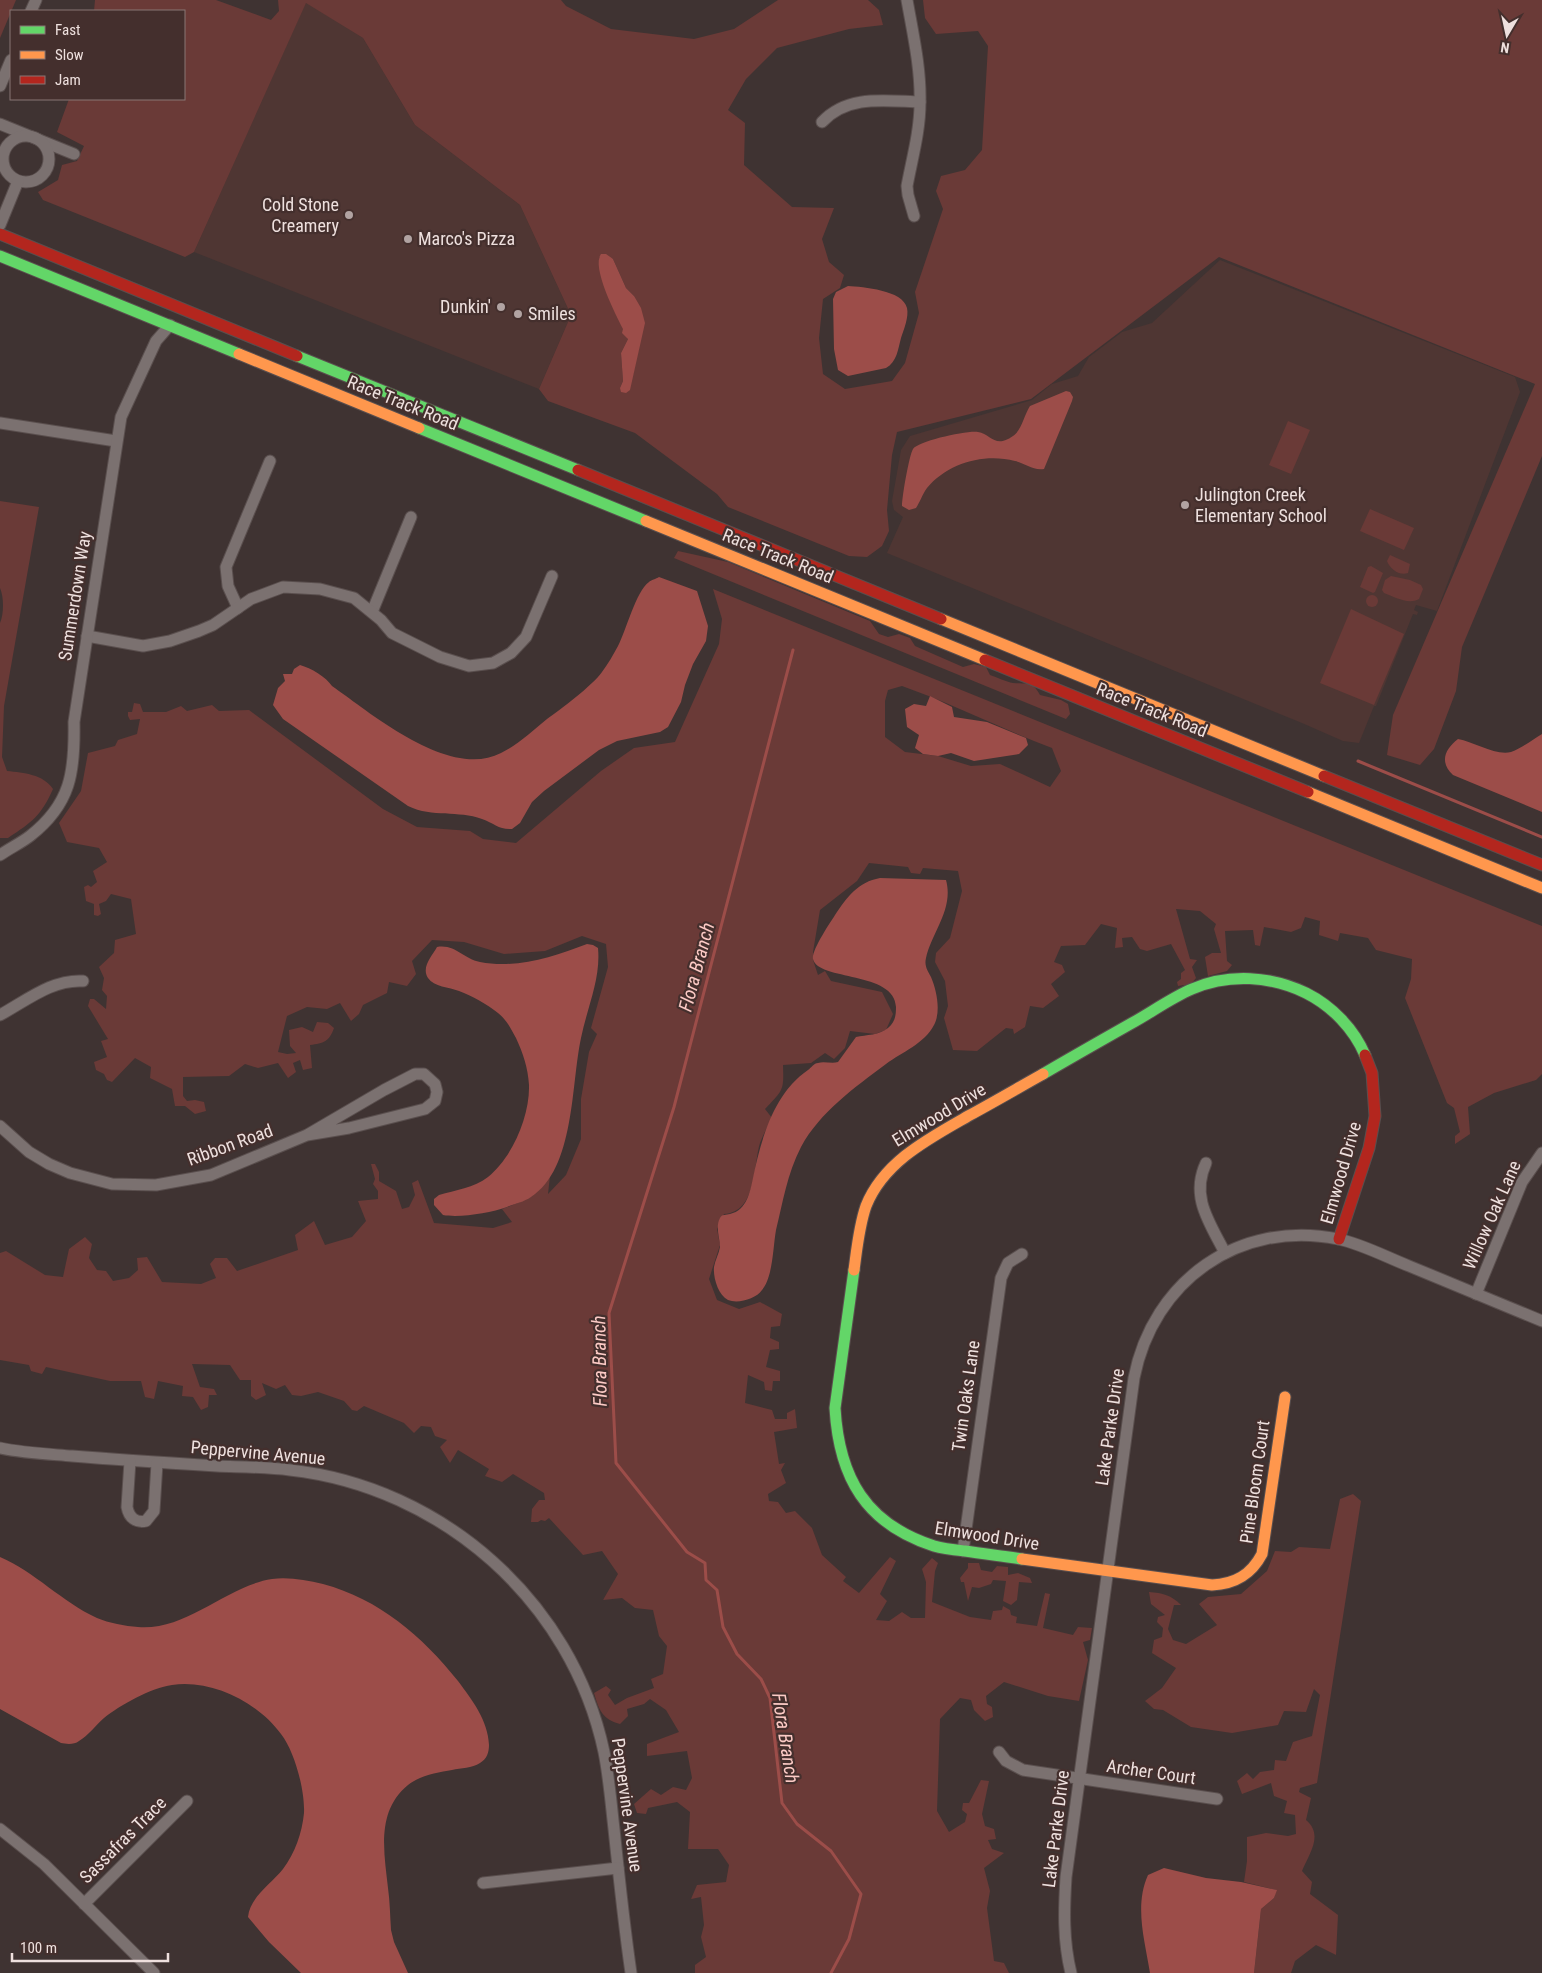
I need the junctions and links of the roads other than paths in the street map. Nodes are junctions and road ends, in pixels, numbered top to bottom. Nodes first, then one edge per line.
1 (907, 0) edge
2 (10, 62) edge
3 (0, 86) edge
4 (920, 102) junction
5 (822, 122) dead end
6 (0, 124) edge
7 (35, 138) junction
8 (74, 154) dead end
9 (18, 181) junction
10 (914, 216) dead end
11 (0, 225) edge
12 (0, 234) edge
13 (0, 256) edge
14 (170, 325) junction
15 (437, 412) junction
16 (0, 423) edge
17 (429, 432) junction
18 (116, 441) junction
19 (270, 461) dead end
20 (411, 517) dead end
21 (552, 576) dead end
22 (238, 608) junction
23 (372, 612) junction
24 (87, 636) junction
25 (1083, 677) junction
26 (1074, 697) junction
27 (1147, 703) junction
28 (1138, 723) junction
29 (1308, 769) junction
30 (1278, 780) junction
31 (0, 855) edge
32 (1542, 865) edge
33 (1542, 888) edge
34 (83, 981) dead end
35 (0, 1015) edge
36 (0, 1126) edge
37 (307, 1135) junction
38 (1542, 1153) edge
39 (1206, 1163) dead end
40 (1339, 1239) junction
41 (1225, 1253) junction
42 (1022, 1254) dead end
43 (1476, 1294) junction
44 (1542, 1321) edge
45 (1285, 1397) dead end
46 (0, 1448) edge
47 (130, 1461) junction
48 (157, 1463) junction
49 (964, 1551) junction
50 (1108, 1571) junction
51 (999, 1752) dead end
52 (1080, 1779) junction
53 (1217, 1799) dead end
54 (187, 1801) dead end
55 (0, 1829) edge
56 (618, 1868) junction
57 (483, 1883) dead end
58 (84, 1904) junction
59 (154, 1973) edge
60 (631, 1973) edge
61 (1071, 1973) edge

1 - 4 street
2 - 3 street
4 - 5 street
4 - 10 street
6 - 7 street
7 - 8 street
7 - 9 street
7 - 9 street
9 - 11 street
12 - 15 main road, Race Track Road
13 - 14 main road, Race Track Road
14 - 17 main road, Race Track Road
14 - 18 street, Summerdown Way
15 - 17 main road
15 - 25 main road, Race Track Road
16 - 18 street
17 - 26 main road, Race Track Road
18 - 24 street, Summerdown Way
19 - 22 street
20 - 23 street
21 - 23 street
22 - 23 street
22 - 24 street
24 - 31 street, Summerdown Way
25 - 26 main road
25 - 27 main road, Race Track Road
26 - 28 main road, Race Track Road
27 - 28 main road
27 - 29 main road, Race Track Road
28 - 30 main road, Race Track Road
29 - 30 main road
29 - 32 main road, Race Track Road
30 - 33 main road, Race Track Road
34 - 35 street
36 - 37 street, Ribbon Road
37 - 37 street, Ribbon Road
38 - 43 street, Willow Oak Lane
39 - 41 street
40 - 41 street, Lake Parke Drive
40 - 43 street, Lake Parke Drive
40 - 49 main road, Elmwood Drive
41 - 50 street, Lake Parke Drive
42 - 49 street, Twin Oaks Lane
43 - 44 street, Lake Parke Drive
45 - 50 main road, Pine Bloom Court
46 - 47 street, Peppervine Avenue
47 - 48 street, Peppervine Avenue
47 - 48 street
48 - 56 street, Peppervine Avenue
49 - 50 main road, Elmwood Drive
50 - 52 street, Lake Parke Drive
51 - 52 street, Archer Court
52 - 53 street, Archer Court
52 - 61 street, Lake Parke Drive
54 - 58 street, Sassafras Trace
55 - 58 street
56 - 57 street
56 - 60 street, Peppervine Avenue
58 - 59 street

